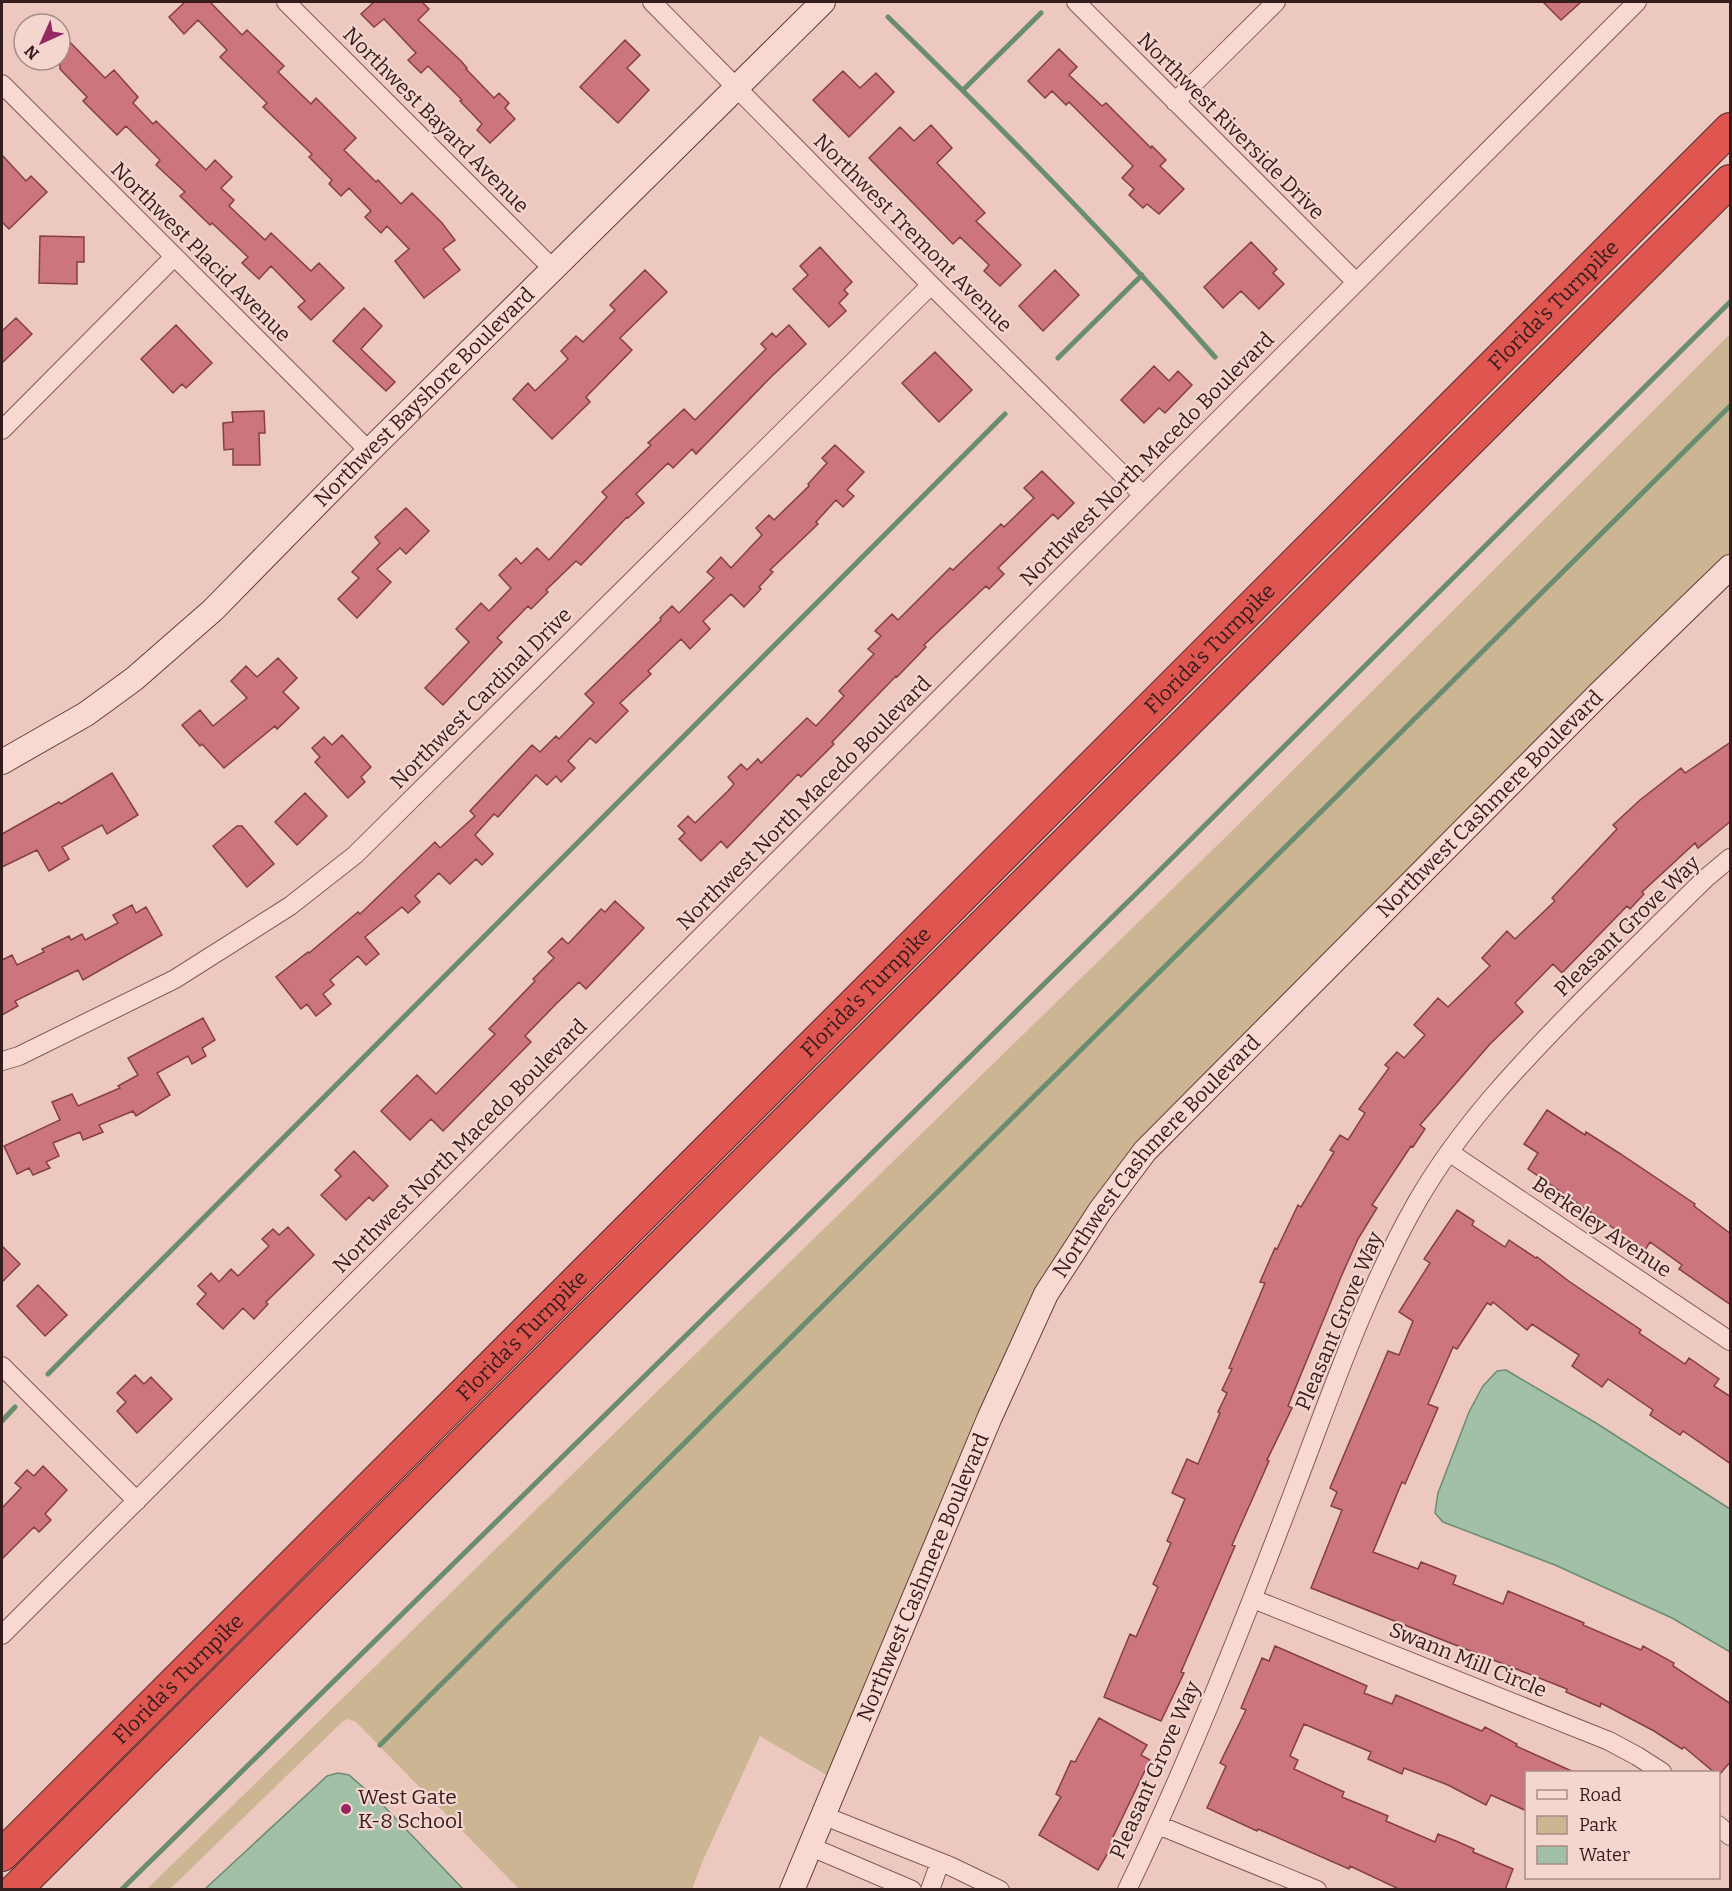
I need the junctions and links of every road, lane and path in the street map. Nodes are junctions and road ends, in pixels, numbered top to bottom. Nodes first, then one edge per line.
1 (286, 2) edge
2 (652, 2) edge
3 (823, 2) edge
4 (1076, 2) edge
5 (1276, 2) edge
6 (1637, 2) edge
7 (2, 84) edge
8 (737, 87) junction
9 (1175, 102) junction
10 (1731, 129) edge
11 (1731, 181) edge
12 (174, 257) junction
13 (554, 270) junction
14 (1355, 281) junction
15 (931, 285) junction
16 (2, 430) edge
17 (369, 451) junction
18 (1143, 495) junction
19 (1731, 567) edge
20 (2, 762) edge
21 (1731, 858) edge
22 (2, 1061) edge
23 (1449, 1152) junction
24 (1731, 1341) edge
25 (2, 1366) edge
26 (137, 1501) junction
27 (1253, 1599) junction
28 (2, 1635) edge
29 (1659, 1771) edge
30 (822, 1815) junction
31 (1158, 1825) junction
32 (809, 1846) junction
33 (2, 1855) edge
34 (940, 1862) junction
35 (15, 1890) edge
36 (792, 1890) edge
37 (912, 1890) edge
38 (930, 1890) edge
39 (1000, 1890) edge
40 (1127, 1890) edge
41 (1317, 1890) edge

1 - 13 street, Northwest Bayard Avenue
2 - 8 street, Northwest Tremont Avenue
3 - 8 street, Northwest Bayshore Boulevard
4 - 9 street, Northwest Riverside Drive
5 - 9 street
6 - 14 street, Northwest North Macedo Boulevard
7 - 12 street, Northwest Placid Avenue
8 - 13 street, Northwest Bayshore Boulevard
8 - 15 street, Northwest Tremont Avenue
9 - 14 street, Northwest Riverside Drive
10 - 33 highway, Florida's Turnpike
11 - 35 highway, Florida's Turnpike
12 - 16 street
12 - 17 street, Northwest Placid Avenue
13 - 17 street, Northwest Bayshore Boulevard
14 - 18 street, Northwest North Macedo Boulevard
15 - 18 street, Northwest Tremont Avenue
15 - 22 street, Northwest Cardinal Drive
17 - 20 street, Northwest Bayshore Boulevard
18 - 26 street, Northwest North Macedo Boulevard
19 - 30 street, Northwest Cashmere Boulevard
21 - 23 street, Pleasant Grove Way
23 - 24 street, Berkeley Avenue
23 - 27 street, Pleasant Grove Way
25 - 26 street
26 - 28 street, Northwest North Macedo Boulevard
27 - 29 street, Swann Mill Circle
27 - 31 street, Pleasant Grove Way
30 - 32 street, Northwest Cashmere Boulevard
30 - 34 street
31 - 40 street, Pleasant Grove Way
31 - 41 street
32 - 36 street, Northwest Cashmere Boulevard
32 - 37 street
34 - 38 street
34 - 39 street

